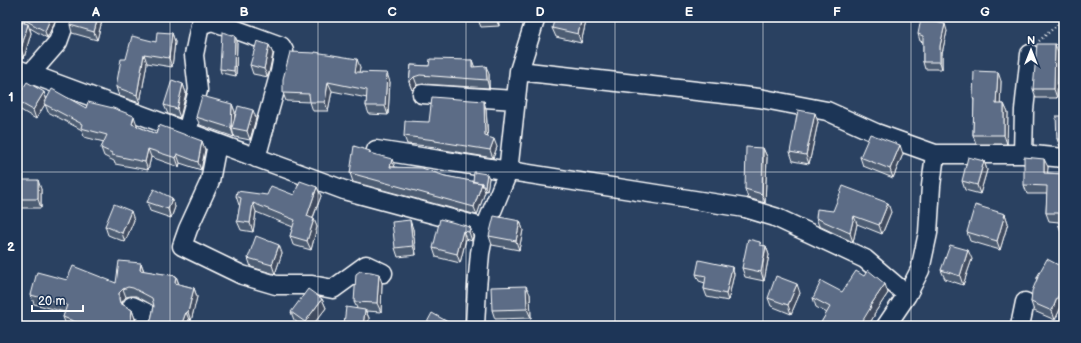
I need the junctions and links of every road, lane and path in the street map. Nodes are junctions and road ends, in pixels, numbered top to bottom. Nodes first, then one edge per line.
1 (66, 17) edge
2 (536, 17) edge
3 (1064, 19) edge
4 (1030, 54) joint
5 (519, 71) junction
6 (24, 72) edge
7 (17, 87) edge
8 (422, 94) dead end
9 (516, 100) junction
10 (187, 132) junction
11 (217, 144) junction
12 (376, 150) dead end
13 (936, 154) junction
14 (1023, 154) junction
15 (256, 158) junction
16 (1064, 158) edge
17 (508, 172) junction
18 (485, 228) junction
19 (383, 273) dead end
20 (907, 296) junction
21 (1025, 302) dead end
22 (132, 306) dead end
23 (144, 326) edge
24 (475, 326) edge
25 (886, 326) edge
26 (1020, 326) edge

1 - 6 street
2 - 5 street
3 - 4 path
4 - 14 street
5 - 9 street
5 - 13 street
6 - 7 street
6 - 10 street
8 - 9 street
9 - 17 street
10 - 11 street
10 - 15 street
11 - 15 street
11 - 19 street
12 - 17 street
13 - 14 street
13 - 20 street
14 - 16 street
15 - 18 street
17 - 18 street
17 - 20 street
18 - 24 street
20 - 25 street
21 - 26 street
22 - 23 street

